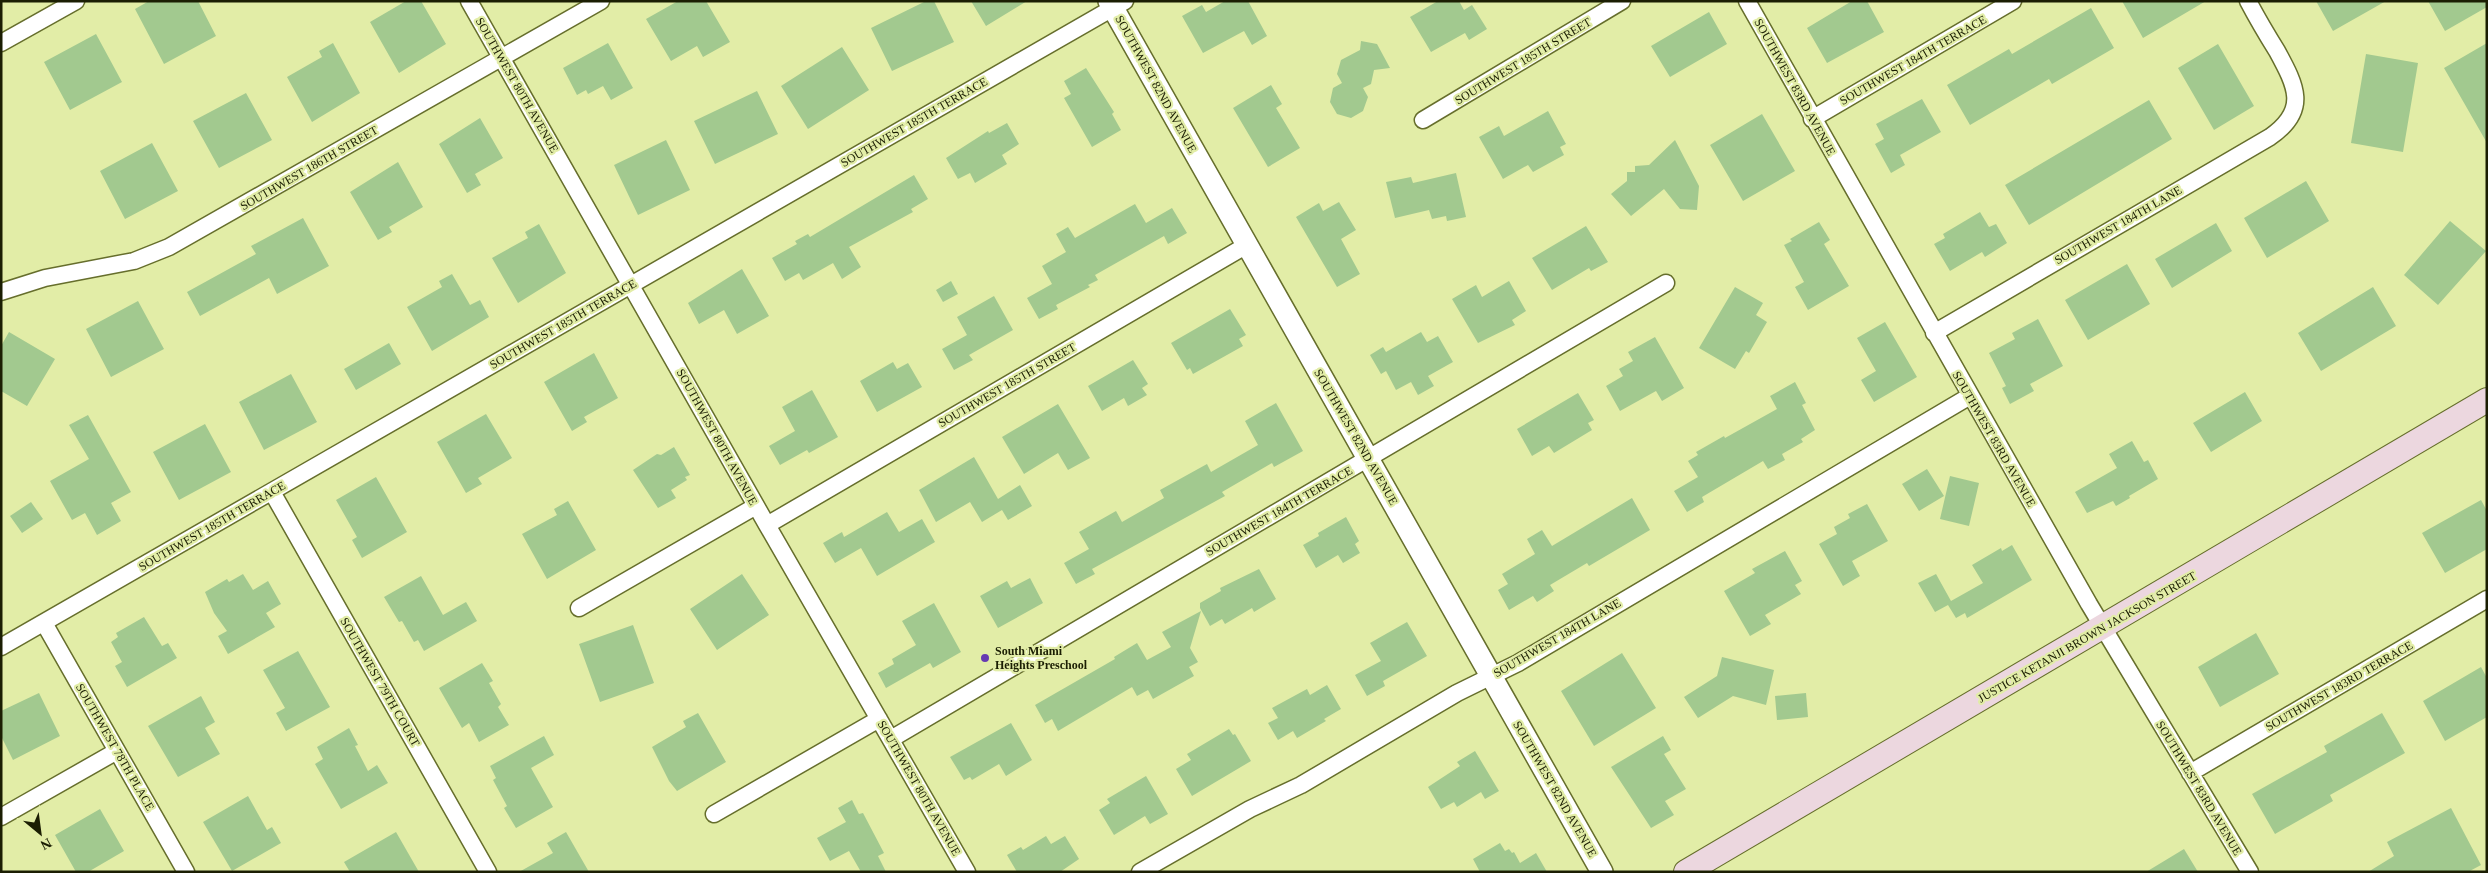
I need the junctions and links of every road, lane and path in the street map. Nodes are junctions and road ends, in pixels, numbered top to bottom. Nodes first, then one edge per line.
1 (76, 1) edge
2 (469, 1) edge
3 (601, 1) edge
4 (1622, 1) edge
5 (1747, 1) edge
6 (2013, 1) edge
7 (2248, 1) edge
8 (1116, 4) edge
9 (1, 43) edge
10 (501, 57) junction
11 (1812, 119) junction
12 (1423, 120) dead end
13 (1247, 245) junction
14 (1666, 283) dead end
15 (631, 285) junction
16 (1, 292) edge
17 (1934, 334) junction
18 (1970, 396) junction
19 (2487, 400) edge
20 (1368, 458) junction
21 (272, 492) junction
22 (756, 506) junction
23 (767, 525) junction
24 (2487, 599) edge
25 (579, 608) dead end
26 (44, 623) junction
27 (2103, 627) junction
28 (1, 647) edge
29 (1492, 676) junction
30 (878, 719) junction
31 (891, 739) junction
32 (117, 751) junction
33 (2190, 773) junction
34 (714, 814) dead end
35 (1, 817) edge
36 (186, 872) edge
37 (488, 872) edge
38 (968, 872) edge
39 (1140, 872) edge
40 (1602, 872) edge
41 (1686, 872) edge
42 (2250, 872) edge

1 - 9 street
2 - 10 street, SOUTHWEST 80TH AVENUE
3 - 10 street, SOUTHWEST 186TH STREET
4 - 12 street, SOUTHWEST 185TH STREET
5 - 11 street, SOUTHWEST 83RD AVENUE
6 - 11 street, SOUTHWEST 184TH TERRACE
7 - 17 street, SOUTHWEST 184TH LANE
8 - 13 street, SOUTHWEST 82ND AVENUE
8 - 15 street, SOUTHWEST 185TH TERRACE
10 - 15 street, SOUTHWEST 80TH AVENUE
10 - 16 street, SOUTHWEST 186TH STREET
11 - 17 street, SOUTHWEST 83RD AVENUE
13 - 20 street, SOUTHWEST 82ND AVENUE
13 - 23 street, SOUTHWEST 185TH STREET
14 - 20 street, SOUTHWEST 184TH TERRACE
15 - 21 street, SOUTHWEST 185TH TERRACE
15 - 22 street, SOUTHWEST 80TH AVENUE
17 - 18 street, SOUTHWEST 83RD AVENUE
18 - 27 street, SOUTHWEST 83RD AVENUE
18 - 29 street, SOUTHWEST 184TH LANE
19 - 27 main road, JUSTICE KETANJI BROWN JACKSON STREET
20 - 29 street, SOUTHWEST 82ND AVENUE
20 - 31 street, SOUTHWEST 184TH TERRACE
21 - 26 street, SOUTHWEST 185TH TERRACE
21 - 37 street, SOUTHWEST 79TH COURT
22 - 23 street, SOUTHWEST 80TH AVENUE
22 - 25 street
23 - 30 street, SOUTHWEST 80TH AVENUE
24 - 33 street, SOUTHWEST 183RD TERRACE
26 - 28 street, SOUTHWEST 185TH TERRACE
26 - 32 street, SOUTHWEST 78TH PLACE
27 - 33 street, SOUTHWEST 83RD AVENUE
27 - 41 main road, JUSTICE KETANJI BROWN JACKSON STREET
29 - 39 street, SOUTHWEST 184TH LANE
29 - 40 street, SOUTHWEST 82ND AVENUE
30 - 31 street, SOUTHWEST 80TH AVENUE
30 - 34 street
31 - 38 street, SOUTHWEST 80TH AVENUE
32 - 35 street
32 - 36 street, SOUTHWEST 78TH PLACE
33 - 42 street, SOUTHWEST 83RD AVENUE

